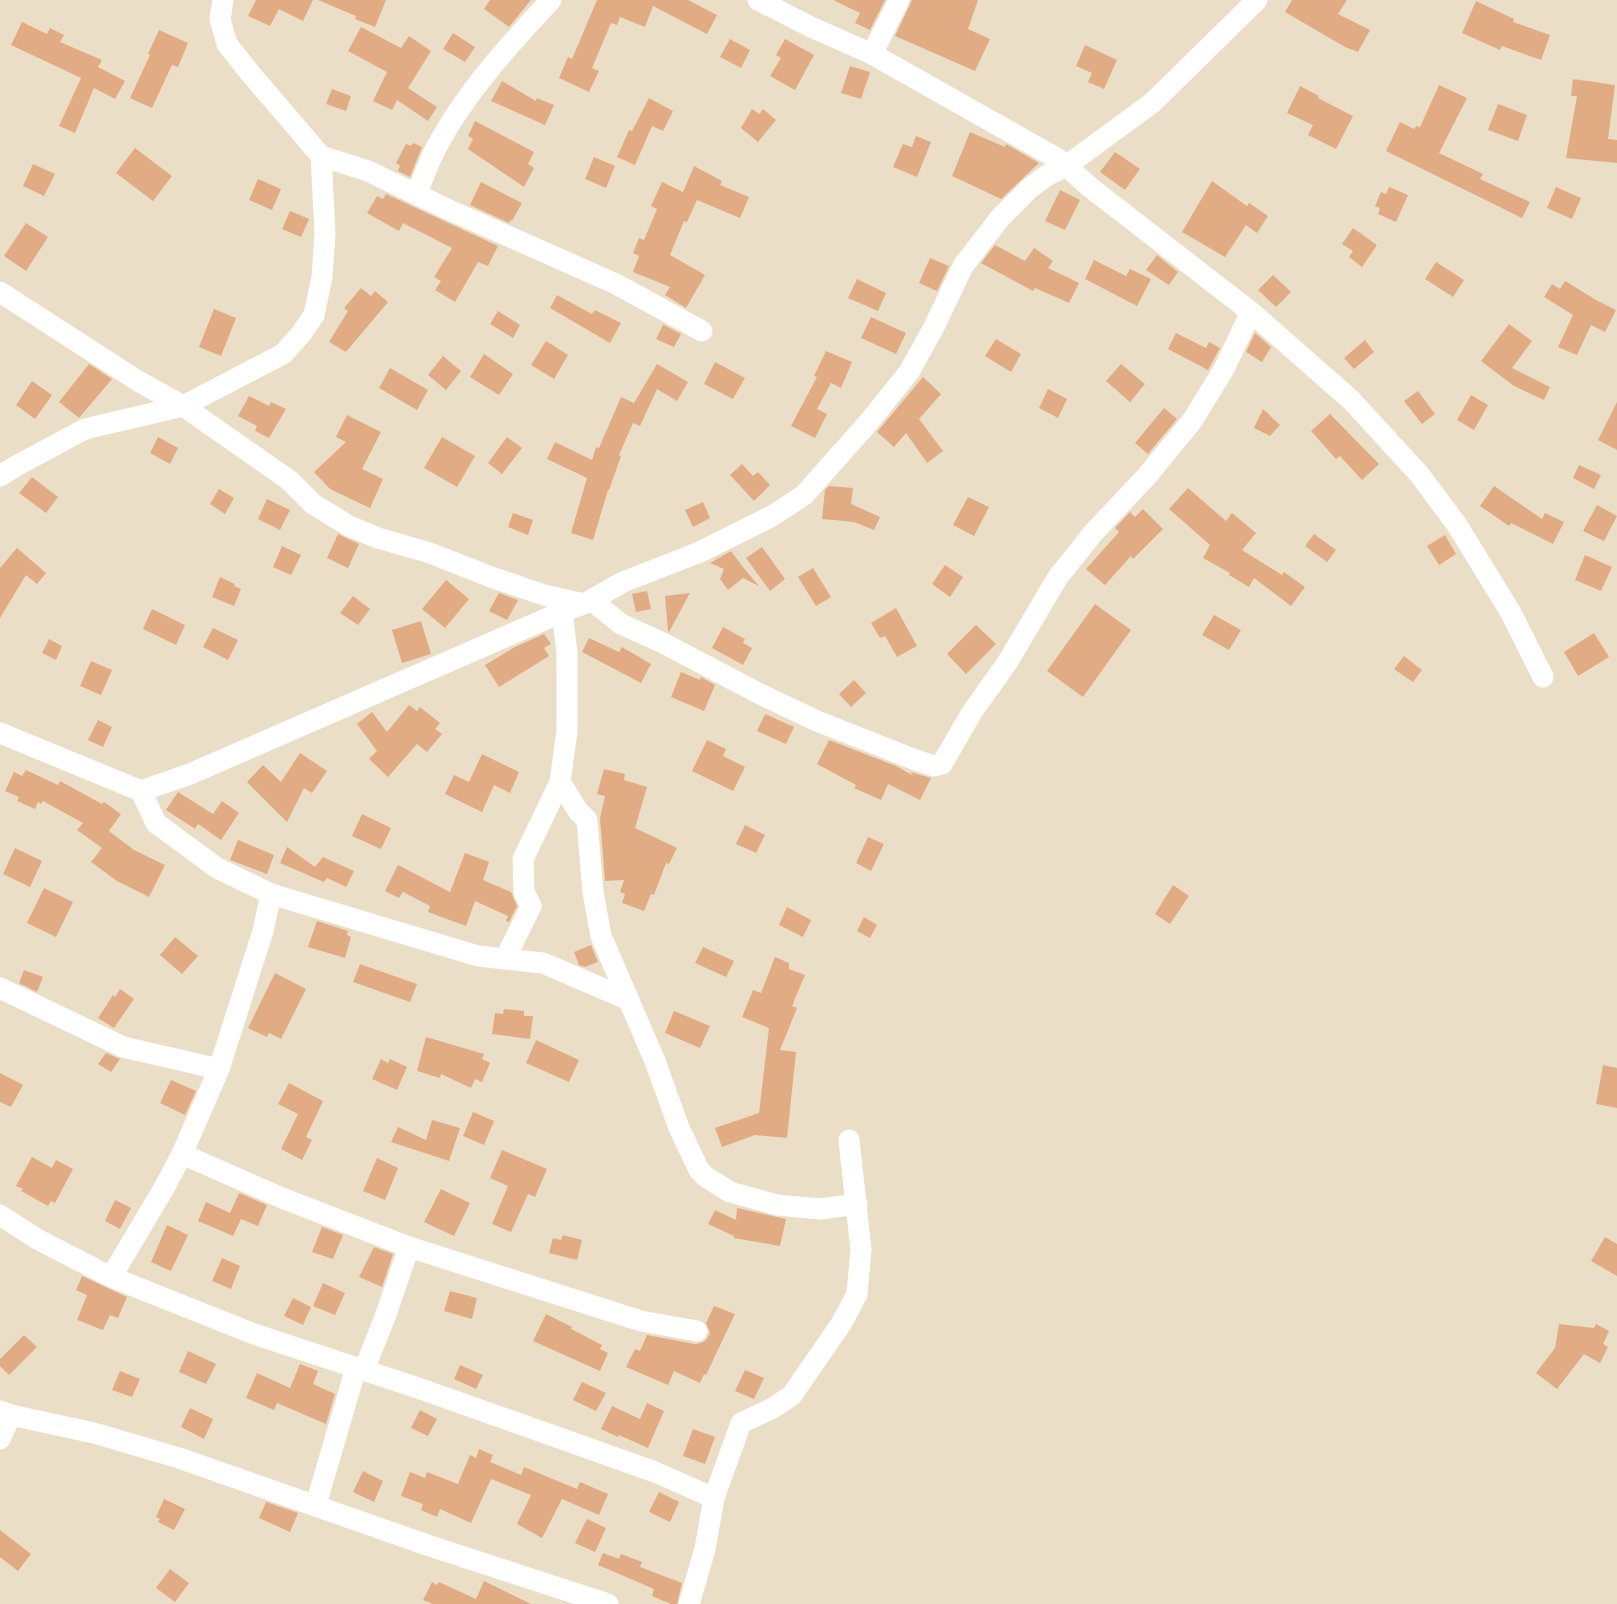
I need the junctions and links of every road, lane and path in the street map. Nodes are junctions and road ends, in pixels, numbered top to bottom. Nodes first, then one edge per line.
1 (223, 0) edge
2 (551, 0) edge
3 (758, 0) edge
4 (899, 0) edge
5 (1257, 0) edge
6 (872, 54) junction
7 (321, 156) junction
8 (1066, 166) junction
9 (417, 193) junction
10 (0, 292) edge
11 (1251, 312) junction
12 (702, 331) dead end
13 (183, 406) junction
14 (0, 476) edge
15 (587, 602) junction
16 (562, 612) junction
17 (1543, 677) dead end
18 (0, 733) edge
19 (560, 782) junction
20 (141, 791) junction
21 (271, 894) junction
22 (505, 959) junction
23 (0, 988) edge
24 (627, 999) junction
25 (219, 1069) junction
26 (849, 1140) dead end
27 (182, 1154) junction
28 (857, 1204) junction
29 (0, 1215) edge
30 (409, 1247) junction
31 (111, 1277) junction
32 (697, 1331) dead end
33 (360, 1369) junction
34 (6, 1413) edge
35 (0, 1439) edge
36 (714, 1498) junction
37 (316, 1504) junction
38 (608, 1604) edge
39 (689, 1604) edge

1 - 7 street
2 - 9 street
3 - 6 street
4 - 6 street
5 - 8 street
6 - 8 street
7 - 9 street
7 - 13 street
8 - 11 street
8 - 15 street
9 - 12 street
10 - 13 street
11 - 15 street
11 - 17 street
13 - 14 street
13 - 15 street
15 - 16 street
16 - 19 street
16 - 20 street
18 - 20 street
19 - 22 street
19 - 24 street
20 - 21 street
21 - 22 street
21 - 25 street
22 - 24 street
23 - 25 street
24 - 28 street
25 - 27 street
26 - 28 street
27 - 30 street
27 - 31 street
28 - 36 street
29 - 31 street
30 - 32 street
30 - 33 street
31 - 33 street
33 - 36 street
33 - 37 street
34 - 35 street
34 - 37 street
36 - 39 street
37 - 38 street

